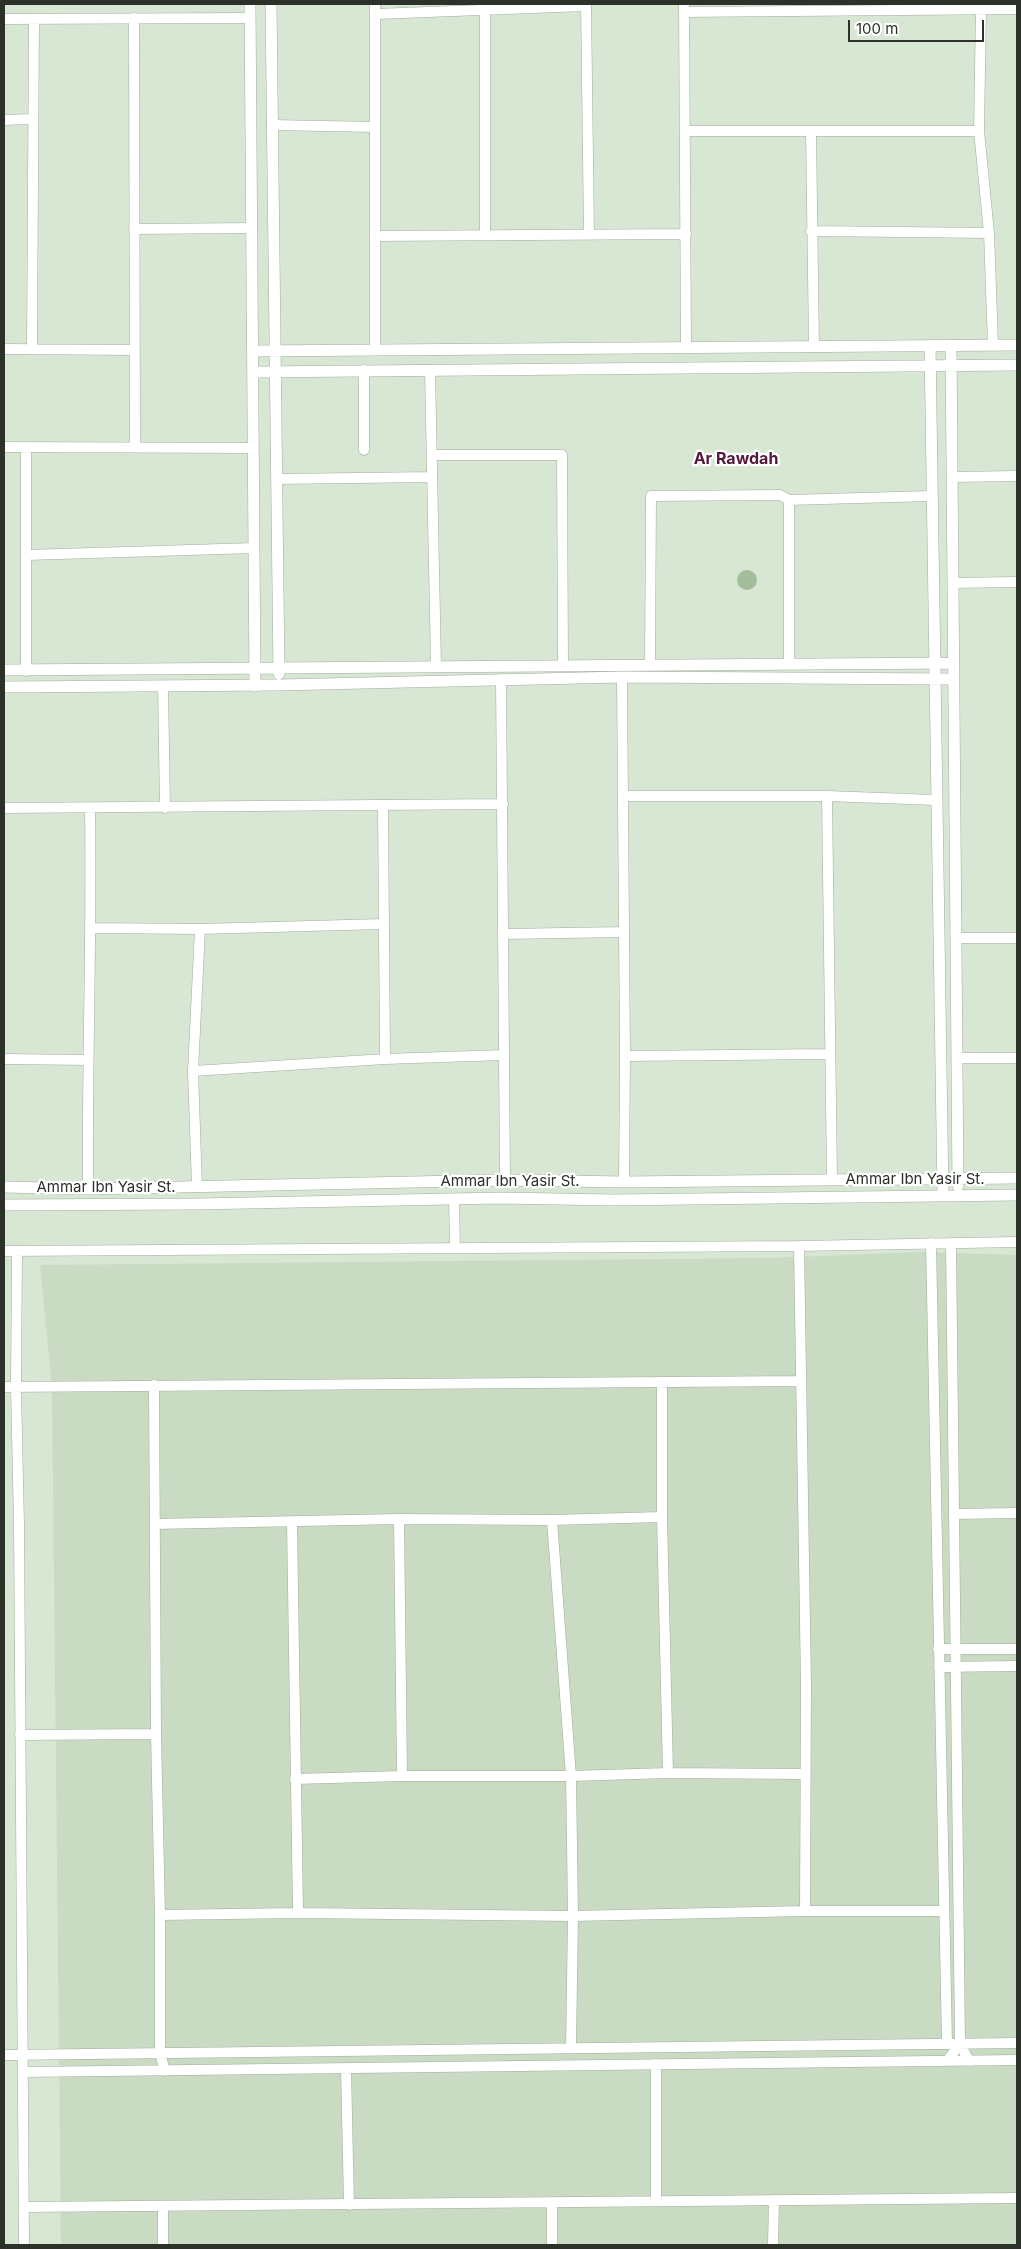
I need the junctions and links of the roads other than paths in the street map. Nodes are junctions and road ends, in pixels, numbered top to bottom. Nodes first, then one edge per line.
1 (250, 4) edge
2 (271, 4) edge
3 (586, 5) edge
4 (684, 8) edge
5 (375, 9) edge
6 (1017, 9) edge
7 (485, 10) junction
8 (982, 10) junction
9 (134, 18) junction
10 (250, 18) junction
11 (4, 19) edge
12 (34, 19) junction
13 (33, 119) junction
14 (4, 120) edge
15 (272, 125) junction
16 (375, 127) junction
17 (685, 131) junction
18 (811, 131) junction
19 (980, 131) junction
20 (252, 228) junction
21 (134, 229) junction
22 (811, 231) junction
23 (989, 233) junction
24 (686, 234) junction
25 (485, 235) junction
26 (590, 235) junction
27 (375, 236) junction
28 (930, 345) junction
29 (951, 345) junction
30 (993, 345) junction
31 (1017, 345) edge
32 (814, 346) junction
33 (686, 347) junction
34 (4, 349) edge
35 (32, 349) junction
36 (375, 349) junction
37 (134, 350) junction
38 (253, 350) junction
39 (274, 350) junction
40 (1017, 365) edge
41 (929, 366) junction
42 (951, 366) junction
43 (364, 370) junction
44 (430, 370) junction
45 (253, 372) junction
46 (275, 372) junction
47 (4, 447) edge
48 (26, 447) junction
49 (135, 447) junction
50 (253, 448) junction
51 (364, 450) dead end
52 (432, 455) junction
53 (1017, 476) edge
54 (432, 477) junction
55 (952, 478) junction
56 (276, 479) junction
57 (931, 496) junction
58 (789, 500) junction
59 (254, 548) junction
60 (27, 555) junction
61 (1017, 582) edge
62 (953, 583) junction
63 (934, 663) junction
64 (954, 663) junction
65 (789, 664) junction
66 (563, 665) junction
67 (650, 665) junction
68 (436, 666) junction
69 (254, 668) junction
70 (279, 668) junction
71 (4, 670) edge
72 (26, 671) junction
73 (622, 677) junction
74 (502, 679) junction
75 (934, 679) junction
76 (954, 679) junction
77 (279, 685) junction
78 (163, 686) junction
79 (254, 686) junction
80 (4, 687) edge
81 (624, 796) junction
82 (827, 796) junction
83 (936, 800) junction
84 (503, 804) junction
85 (383, 806) junction
86 (4, 808) edge
87 (90, 808) junction
88 (165, 808) junction
89 (383, 924) junction
90 (92, 928) junction
91 (200, 929) junction
92 (624, 932) junction
93 (504, 934) junction
94 (956, 938) junction
95 (1017, 938) edge
96 (830, 1054) junction
97 (504, 1055) junction
98 (625, 1056) junction
99 (957, 1058) junction
100 (1017, 1058) edge
101 (4, 1059) edge
102 (386, 1059) junction
103 (87, 1060) junction
104 (193, 1071) junction
105 (943, 1178) junction
106 (958, 1178) junction
107 (1017, 1178) edge
108 (832, 1179) junction
109 (505, 1180) junction
110 (624, 1182) junction
111 (4, 1187) edge
112 (197, 1187) junction
113 (88, 1189) junction
114 (1017, 1195) edge
115 (943, 1196) junction
116 (958, 1196) junction
117 (454, 1199) junction
118 (4, 1205) edge
119 (1017, 1242) edge
120 (952, 1243) junction
121 (931, 1244) junction
122 (800, 1246) junction
123 (455, 1248) junction
124 (17, 1250) junction
125 (4, 1251) edge
126 (801, 1381) junction
127 (662, 1383) junction
128 (154, 1385) junction
129 (4, 1387) edge
130 (16, 1387) junction
131 (1017, 1513) edge
132 (954, 1514) junction
133 (662, 1517) junction
134 (399, 1519) junction
135 (552, 1520) junction
136 (292, 1522) junction
137 (155, 1524) junction
138 (938, 1649) junction
139 (956, 1649) junction
140 (1017, 1649) edge
141 (1017, 1666) edge
142 (939, 1667) junction
143 (956, 1667) junction
144 (20, 1734) junction
145 (156, 1734) junction
146 (668, 1773) junction
147 (805, 1774) junction
148 (402, 1776) junction
149 (571, 1776) junction
150 (295, 1779) junction
151 (804, 1911) junction
152 (944, 1911) junction
153 (298, 1913) junction
154 (160, 1915) junction
155 (573, 1916) junction
156 (1017, 2043) edge
157 (947, 2044) junction
158 (960, 2044) junction
159 (571, 2048) junction
160 (23, 2054) junction
161 (4, 2055) edge
162 (1017, 2060) edge
163 (947, 2061) junction
164 (968, 2061) junction
165 (162, 2063) junction
166 (656, 2064) junction
167 (346, 2069) junction
168 (23, 2072) junction
169 (1017, 2198) edge
170 (774, 2200) junction
171 (656, 2201) junction
172 (552, 2202) junction
173 (348, 2205) junction
174 (163, 2206) junction
175 (24, 2207) junction
176 (24, 2245) edge
177 (163, 2245) edge
178 (552, 2245) edge
179 (773, 2245) edge

1 - 10 street
2 - 15 street
3 - 7 street
3 - 26 street
4 - 8 street
4 - 17 street
5 - 7 street
5 - 16 street
6 - 8 street
7 - 25 street
8 - 19 street
9 - 10 street
9 - 12 street
9 - 21 street
10 - 20 street
11 - 12 street
12 - 13 street
13 - 14 street
13 - 35 street
15 - 16 street
15 - 39 street
16 - 27 street
17 - 18 street
17 - 24 street
18 - 19 street
18 - 22 street
19 - 23 street
20 - 21 street
20 - 38 street
21 - 37 street
22 - 23 street
22 - 32 street
23 - 30 street
24 - 26 street
24 - 33 street
25 - 26 street
25 - 27 street
27 - 36 street
28 - 29 street
28 - 32 street
28 - 41 street
29 - 30 street
29 - 42 street
30 - 31 street
32 - 33 street
33 - 36 street
34 - 35 street
35 - 37 street
36 - 39 street
37 - 49 street
38 - 39 street
38 - 45 street
39 - 46 street
40 - 42 street
41 - 42 street
41 - 44 street
41 - 57 street
42 - 55 street
43 - 44 street
43 - 46 street
43 - 51 street
44 - 52 street
45 - 46 street
45 - 50 street
46 - 56 street
47 - 48 street
48 - 49 street
48 - 60 street
49 - 50 street
50 - 59 street
52 - 54 street
52 - 66 street
53 - 55 street
54 - 56 street
54 - 68 street
55 - 62 street
56 - 70 street
57 - 58 street
57 - 63 street
58 - 65 street
58 - 67 street
59 - 60 street
59 - 69 street
60 - 72 street
61 - 62 street
62 - 64 street
63 - 64 street
63 - 65 street
63 - 75 street
64 - 76 street
65 - 67 street
66 - 67 street
66 - 68 street
68 - 70 street
69 - 70 street
69 - 72 street
69 - 79 street
70 - 77 street
71 - 72 street
73 - 74 street
73 - 75 street
73 - 81 street
74 - 77 street
74 - 84 street
75 - 76 street
75 - 83 street
76 - 94 street
77 - 79 street
78 - 79 street
78 - 80 street
78 - 88 street
81 - 82 street
81 - 92 street
82 - 83 street
82 - 96 street
83 - 105 street
84 - 85 street
84 - 93 street
85 - 88 street
85 - 89 street
86 - 87 street
87 - 88 street
87 - 90 street
89 - 91 street
89 - 102 street
90 - 91 street
90 - 103 street
91 - 104 street
92 - 93 street
92 - 98 street
93 - 97 street
94 - 95 street
94 - 99 street
96 - 98 street
96 - 108 street
97 - 102 street
97 - 109 street
98 - 110 street
99 - 100 street
99 - 106 street
101 - 103 street
102 - 104 street
103 - 113 street
104 - 112 street
105 - 106 street, Ammar Ibn Yasir St.
105 - 108 street, Ammar Ibn Yasir St.
105 - 115 street
106 - 107 street, Ammar Ibn Yasir St.
106 - 116 street
108 - 110 street, Ammar Ibn Yasir St.
109 - 110 street, Ammar Ibn Yasir St.
109 - 112 street, Ammar Ibn Yasir St.
111 - 113 street, Ammar Ibn Yasir St.
112 - 113 street, Ammar Ibn Yasir St.
114 - 116 street, Ammar Ibn Yasir St.
115 - 116 street, Ammar Ibn Yasir St.
115 - 117 street, Ammar Ibn Yasir St.
117 - 118 street, Ammar Ibn Yasir St.
117 - 123 street
119 - 120 street
120 - 121 street
120 - 132 street
121 - 122 street
121 - 138 street
122 - 123 street
122 - 126 street
123 - 124 street
124 - 125 street
124 - 130 street
126 - 127 street
126 - 147 street
127 - 128 street
127 - 133 street
128 - 130 street
128 - 137 street
129 - 130 street
130 - 144 street
131 - 132 street
132 - 139 street
133 - 135 street
133 - 146 street
134 - 135 street
134 - 136 street
134 - 148 street
135 - 149 street
136 - 137 street
136 - 150 street
137 - 145 street
138 - 139 street
138 - 142 street
139 - 140 street
139 - 143 street
141 - 143 street
142 - 143 street
142 - 152 street
143 - 158 street
144 - 145 street
144 - 160 street
145 - 154 street
146 - 147 street
146 - 149 street
147 - 151 street
148 - 149 street
148 - 150 street
149 - 155 street
150 - 153 street
151 - 152 street
151 - 155 street
152 - 157 street
153 - 154 street
153 - 155 street
154 - 165 street
155 - 159 street
156 - 158 street
157 - 158 street
157 - 159 street
158 - 163 street
158 - 164 street
159 - 165 street
160 - 161 street
160 - 165 street
160 - 168 street
162 - 164 street
163 - 164 street
163 - 166 street
165 - 167 street
165 - 168 street
166 - 167 street
166 - 171 street
167 - 173 street
168 - 175 street
169 - 170 street
170 - 171 street
170 - 179 street
171 - 172 street
172 - 173 street
172 - 178 street
173 - 174 street
174 - 175 street
174 - 177 street
175 - 176 street

